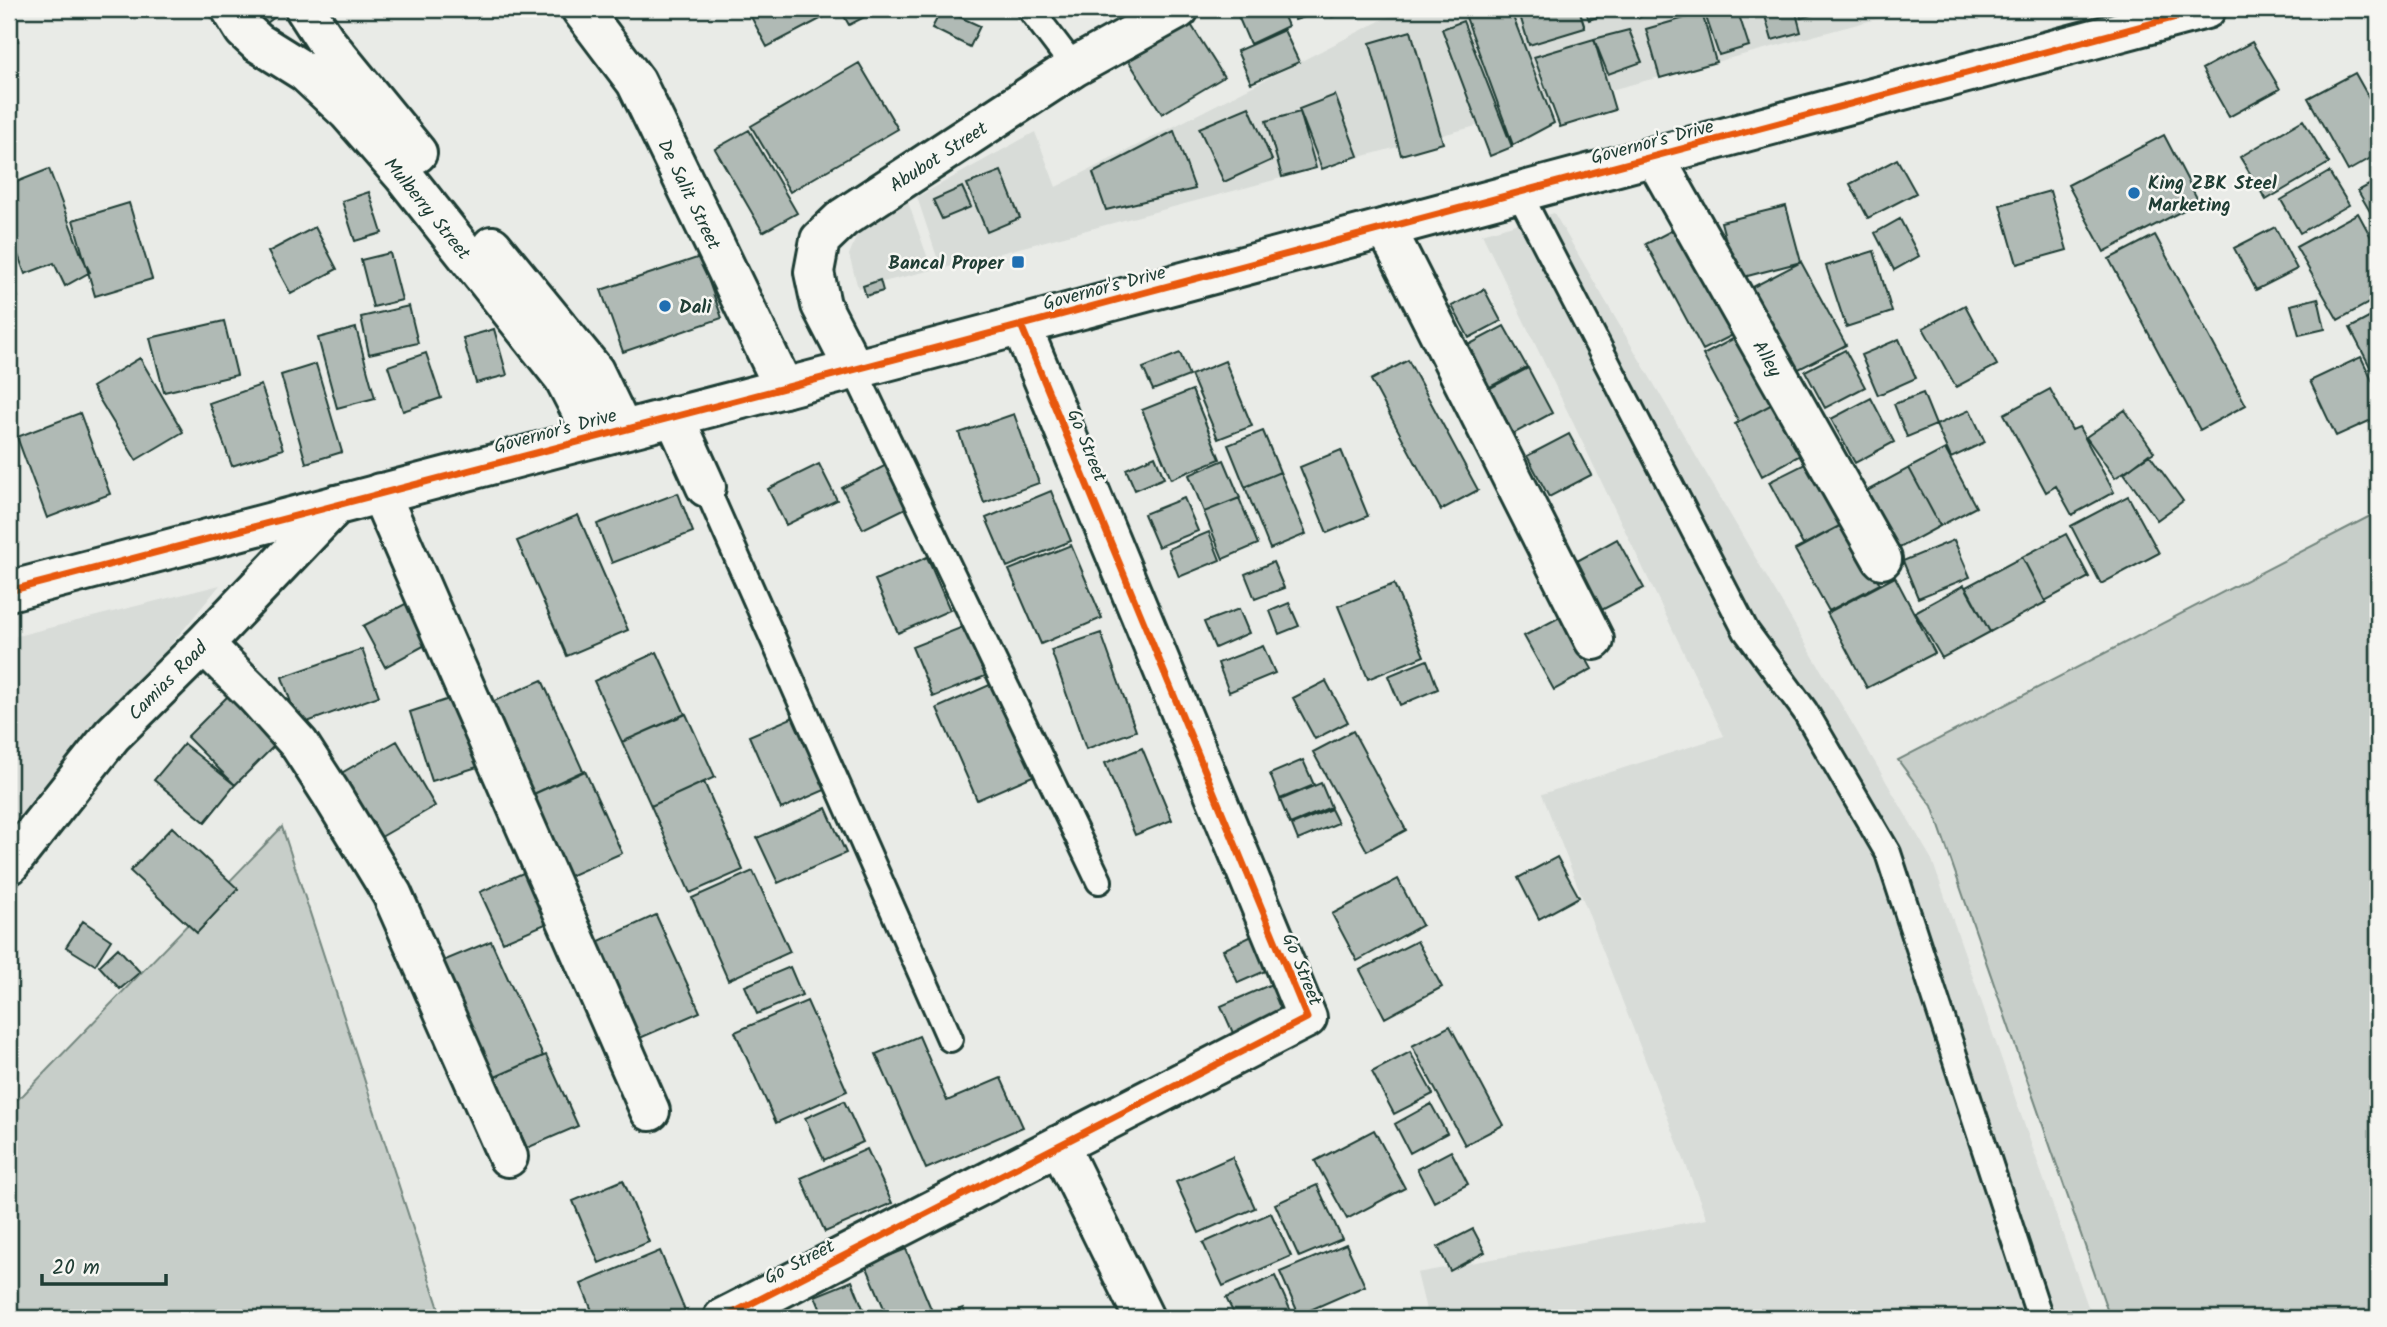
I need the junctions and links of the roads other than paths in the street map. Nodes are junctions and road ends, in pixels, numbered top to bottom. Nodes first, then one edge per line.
1 (231, 9) edge
2 (305, 9) edge
3 (581, 9) edge
4 (1030, 9) edge
5 (2206, 9) edge
6 (1170, 12) edge
7 (1074, 67) junction
8 (1654, 156) junction
9 (1519, 193) junction
10 (1386, 228) junction
11 (1021, 326) junction
12 (854, 369) junction
13 (784, 388) junction
14 (674, 416) junction
15 (608, 433) junction
16 (706, 488) joint
17 (380, 493) junction
18 (336, 505) junction
19 (1882, 559) dead end
20 (9, 590) edge
21 (1594, 640) dead end
22 (204, 644) junction
23 (9, 865) edge
24 (1099, 881) dead end
25 (950, 1039) dead end
26 (650, 1111) dead end
27 (1059, 1145) junction
28 (509, 1157) dead end
29 (723, 1318) edge
30 (1144, 1318) edge
31 (2040, 1318) edge

1 - 15 main road, Mulberry Street
2 - 15 main road, Mulberry Street
3 - 13 main road, De Salit Street
4 - 7 lane
5 - 8 main road, Governor's Drive
6 - 7 main road, Abubot Street
7 - 12 main road, Abubot Street
8 - 9 main road, Governor's Drive
8 - 19 main road, Alley
9 - 10 main road, Governor's Drive
9 - 31 lane
10 - 11 main road, Governor's Drive
10 - 21 main road
11 - 12 main road, Governor's Drive
11 - 27 main road, Go Street
12 - 13 main road, Governor's Drive
12 - 24 lane
13 - 14 main road, Governor's Drive
14 - 15 main road, Governor's Drive
14 - 16 main road
15 - 17 main road, Governor's Drive
16 - 25 lane
17 - 18 main road, Governor's Drive
17 - 26 main road
18 - 20 main road, Governor's Drive
18 - 22 main road, Camias Road
22 - 23 main road, Camias Road
22 - 28 main road
27 - 29 main road, Go Street
27 - 30 main road

